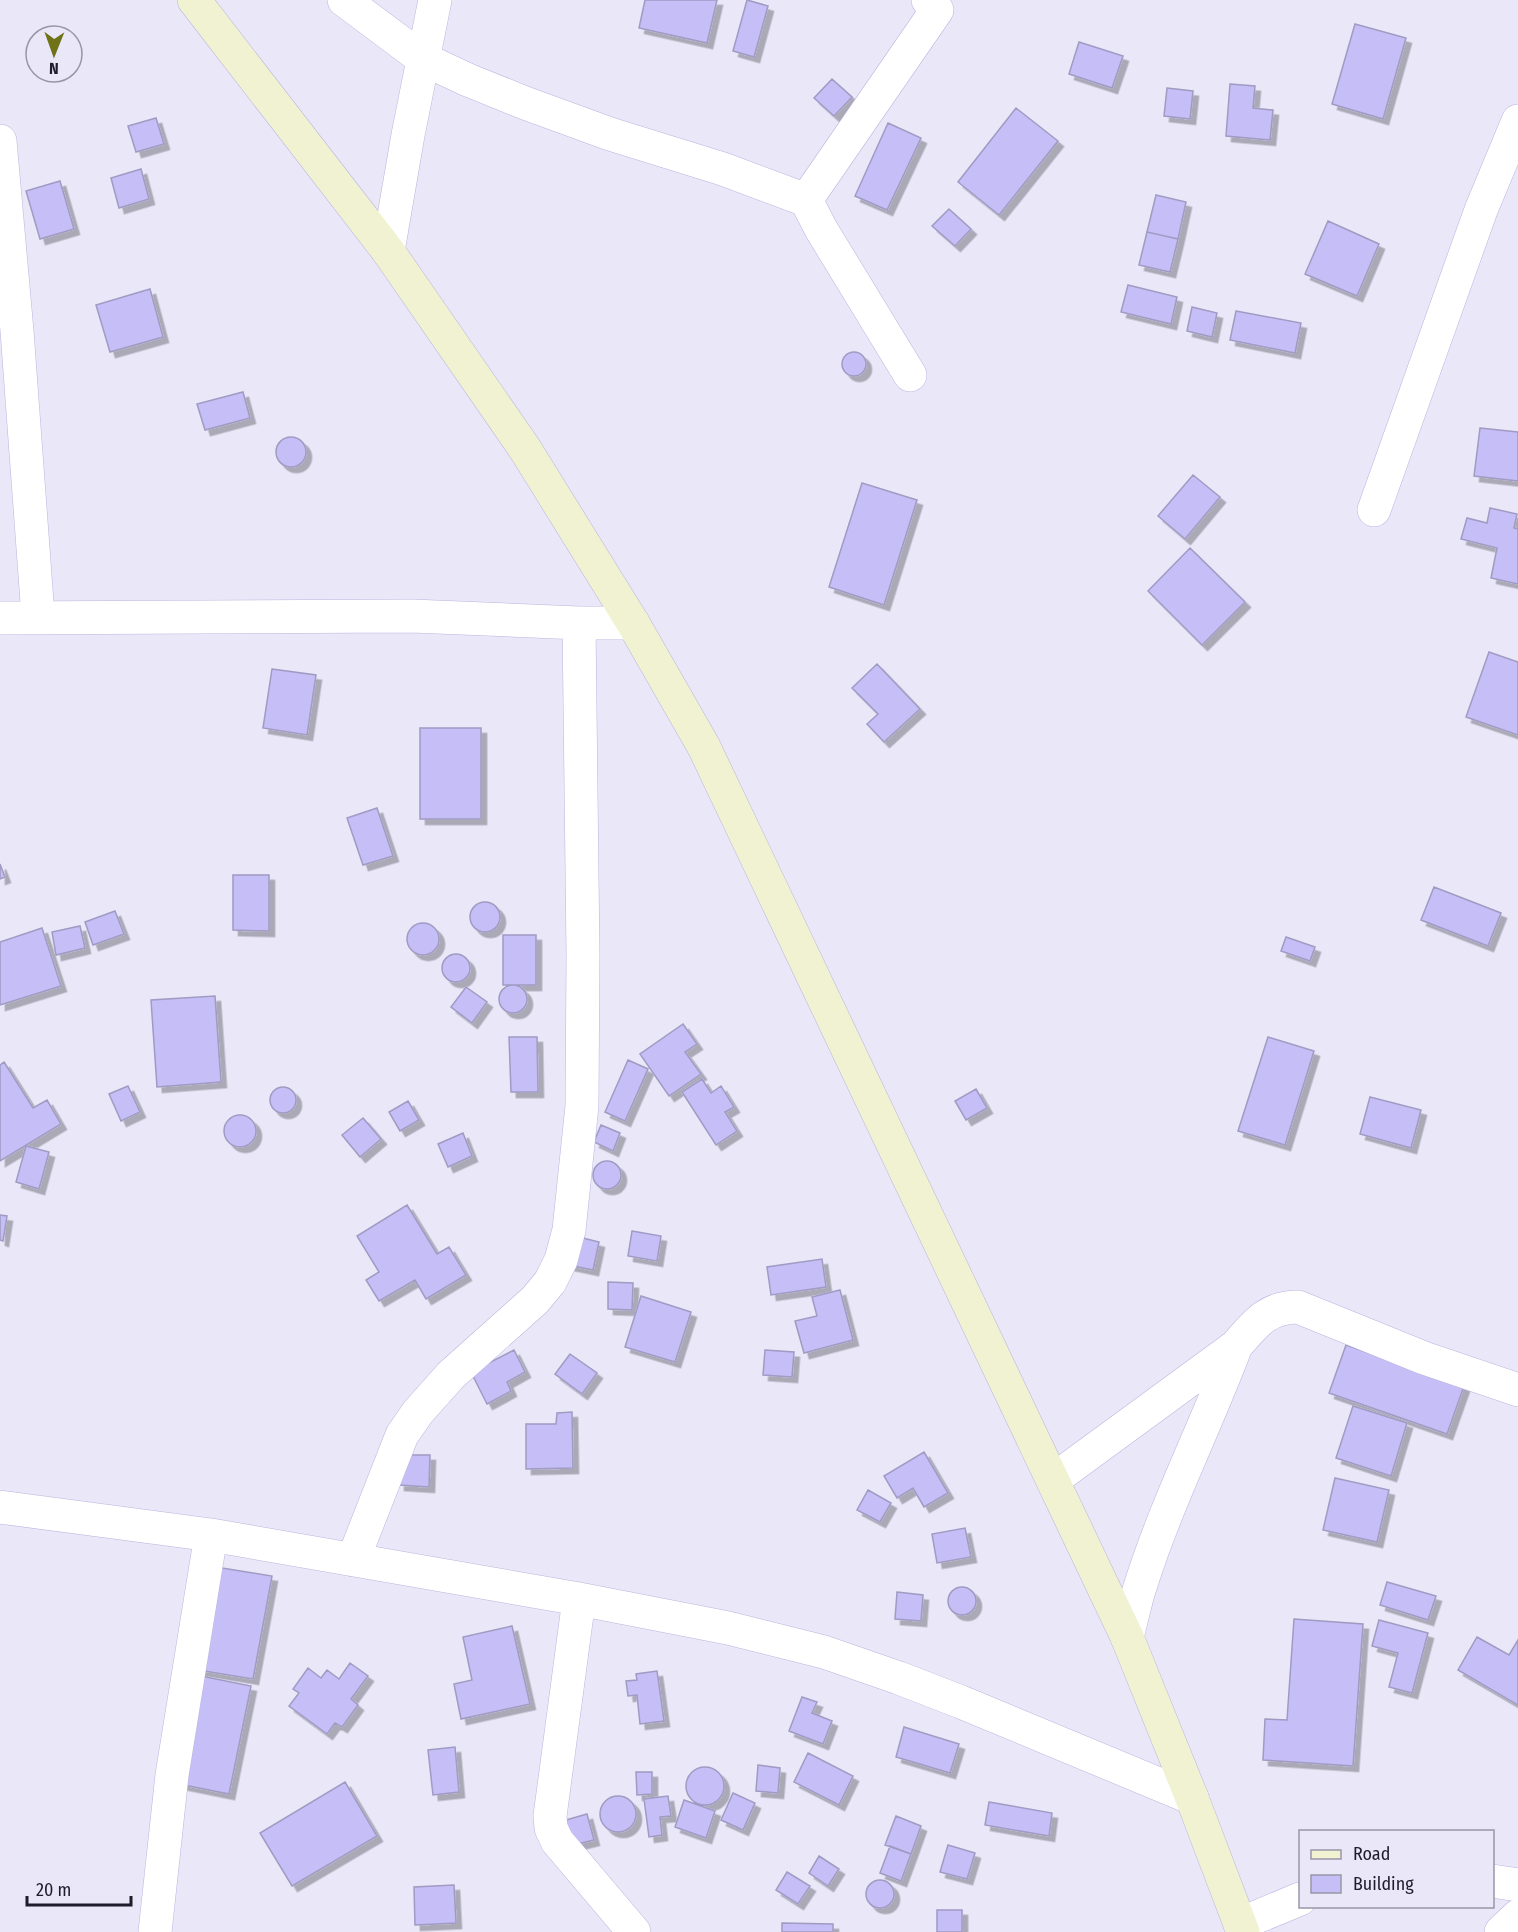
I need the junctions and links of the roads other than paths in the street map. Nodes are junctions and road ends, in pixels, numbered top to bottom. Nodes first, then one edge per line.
1 (194, 0) edge
2 (344, 0) edge
3 (435, 0) edge
4 (928, 0) edge
5 (423, 59) junction
6 (1518, 121) edge
7 (0, 141) edge
8 (806, 200) junction
9 (388, 251) junction
10 (910, 375) dead end
11 (1374, 510) dead end
12 (38, 616) junction
13 (0, 618) edge
14 (579, 623) junction
15 (633, 623) junction
16 (1236, 1346) junction
17 (1518, 1390) edge
18 (1053, 1480) junction
19 (0, 1507) edge
20 (211, 1535) junction
21 (353, 1560) junction
22 (579, 1599) junction
23 (1127, 1637) junction
24 (1192, 1798) junction
25 (1494, 1881) edge
26 (1518, 1885) edge
27 (1299, 1899) edge
28 (1518, 1916) edge
29 (1241, 1928) edge
30 (155, 1932) edge
31 (634, 1932) edge
32 (1501, 1932) edge

1 - 9 street
2 - 5 street
3 - 5 street
4 - 8 street
5 - 8 street
5 - 9 street
6 - 11 street
7 - 12 street
8 - 10 street
9 - 15 street
12 - 13 street
12 - 14 street
14 - 15 street
14 - 21 street
15 - 18 street
16 - 17 street
16 - 18 street
16 - 23 street
18 - 23 street
19 - 20 street
20 - 21 street
20 - 30 street
21 - 22 street
22 - 24 street
22 - 31 street
23 - 24 street
24 - 29 street
25 - 26 street
27 - 29 street
28 - 32 street

